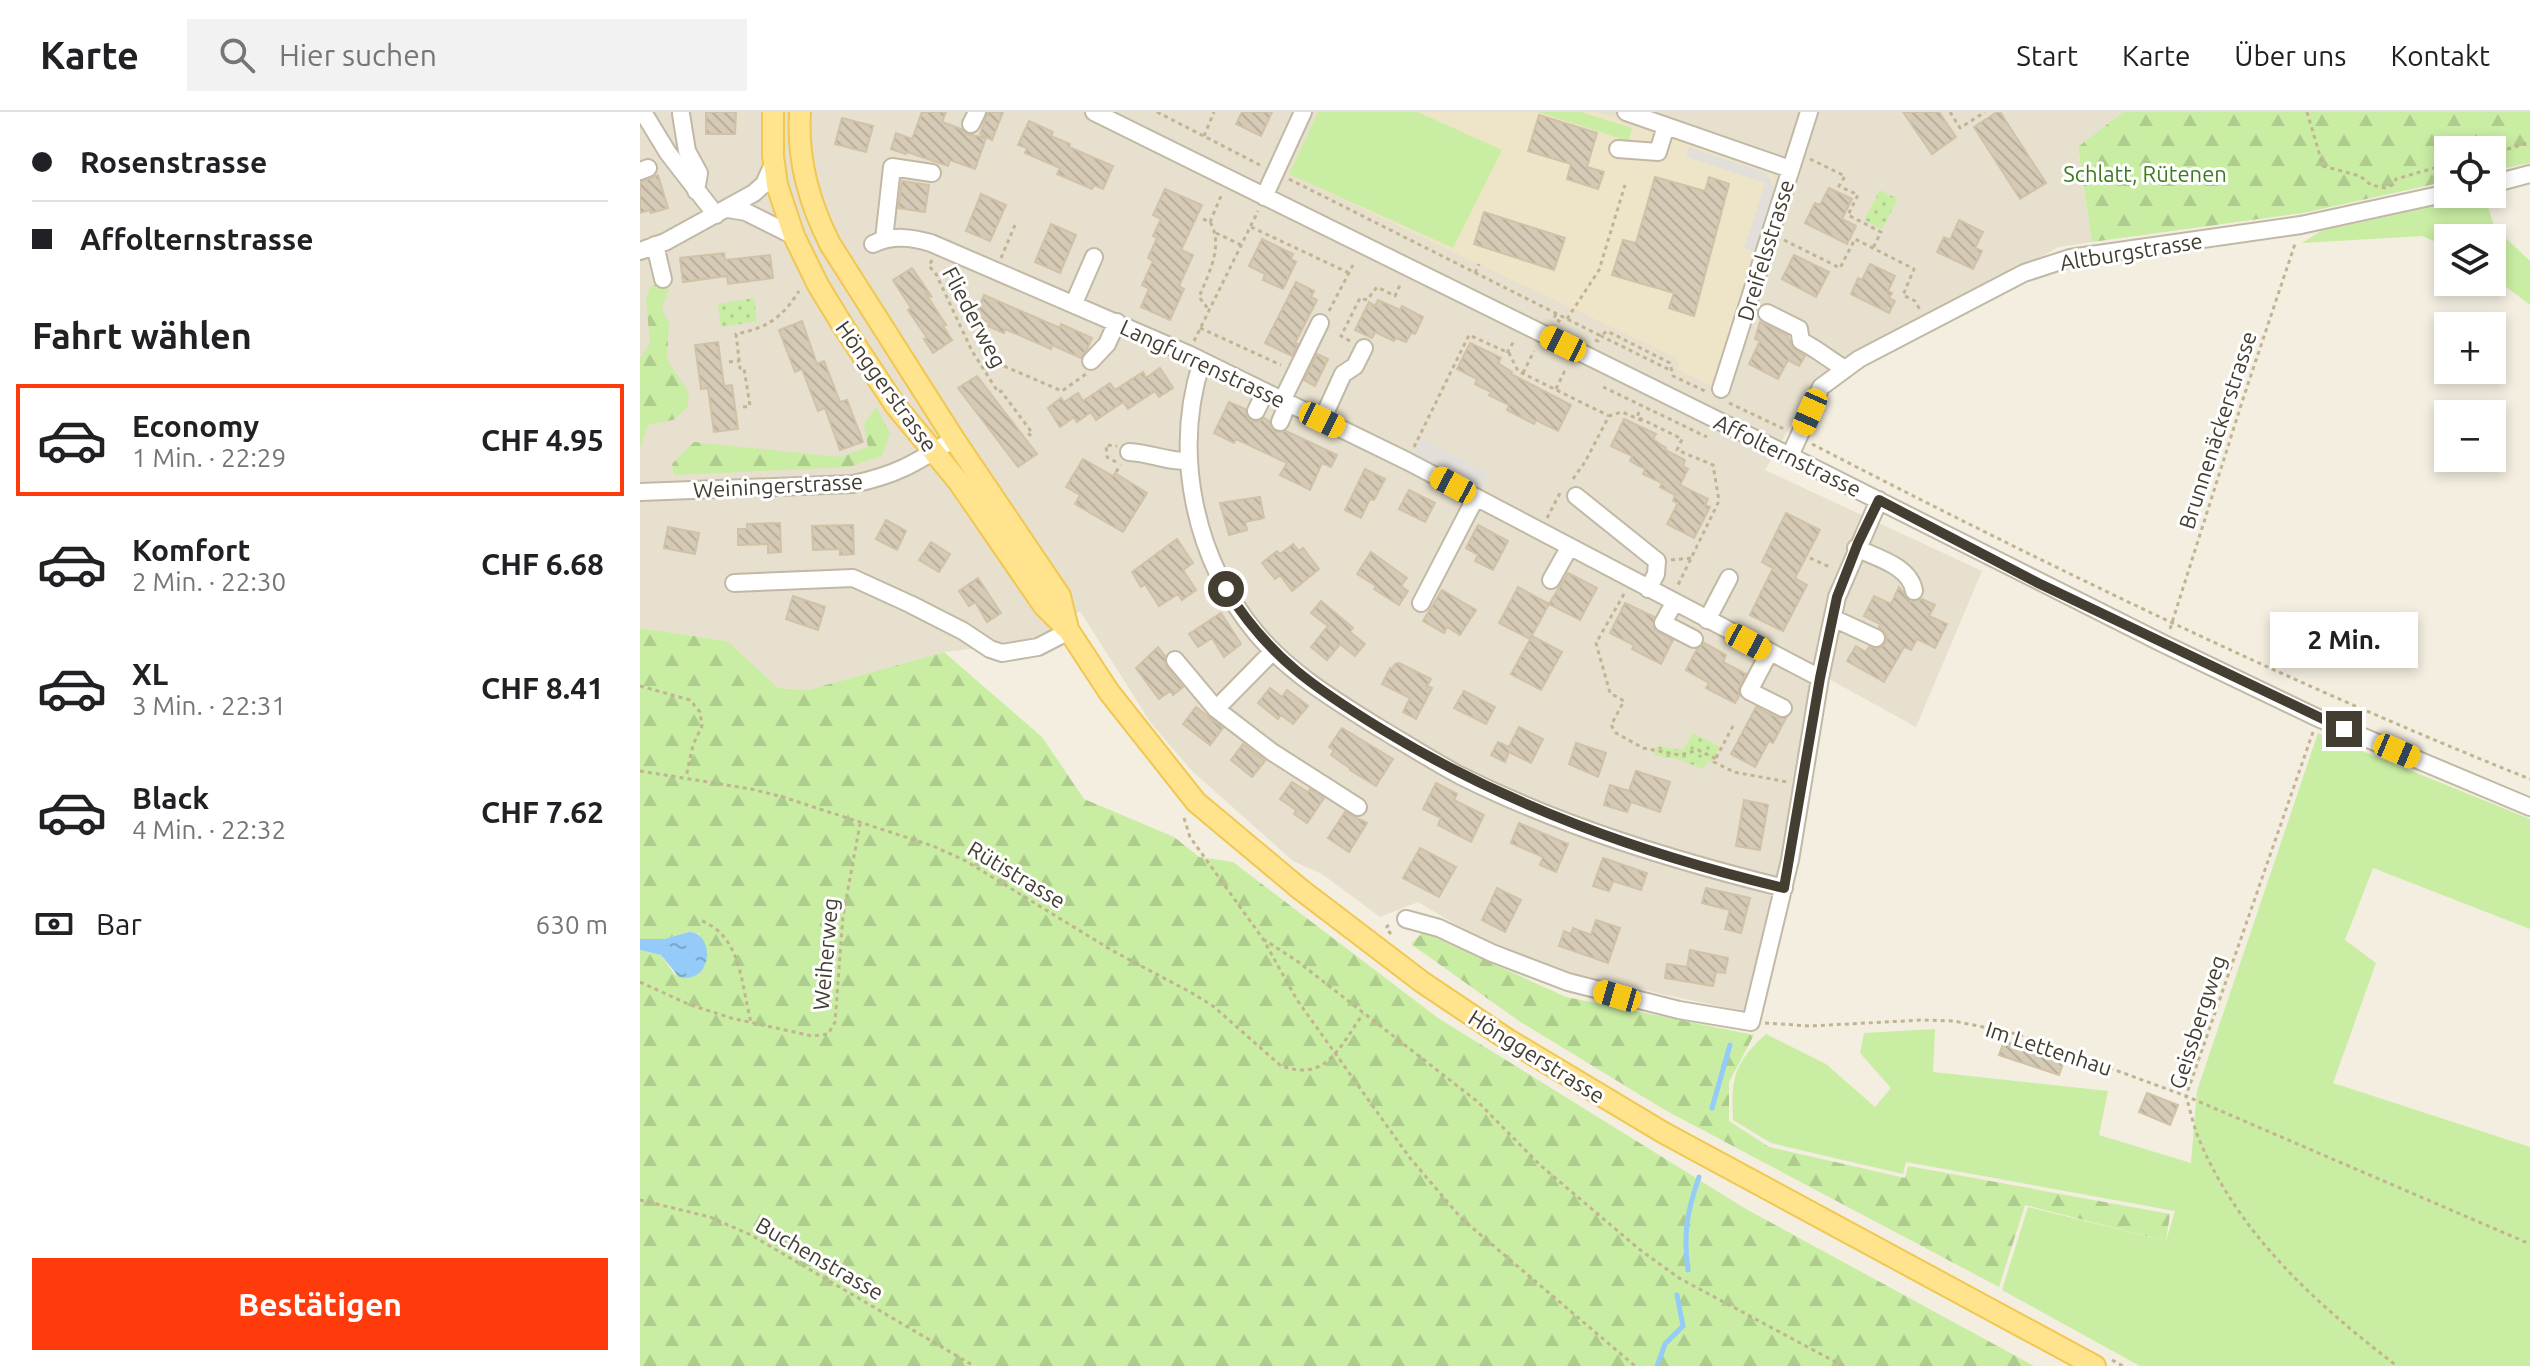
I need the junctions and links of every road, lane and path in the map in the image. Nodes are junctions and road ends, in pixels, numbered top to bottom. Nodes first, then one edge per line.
1 (643, 112) edge
2 (773, 112) edge
3 (800, 112) edge
4 (1094, 112) edge
5 (1157, 112) edge
6 (1214, 112) edge
7 (1303, 112) edge
8 (1626, 112) edge
9 (1809, 112) edge
10 (1950, 112) edge
11 (1985, 112) edge
12 (2307, 112) edge
13 (681, 114) dead end
14 (1666, 126) junction
15 (1204, 136) junction
16 (2530, 142) edge
17 (1618, 149) dead end
18 (2506, 150) edge
19 (1793, 161) junction
20 (773, 164) junction
21 (2434, 168) edge
22 (1275, 172) junction
23 (932, 173) dead end
24 (2530, 174) edge
25 (2506, 180) edge
26 (1625, 185) dead end
27 (696, 191) junction
28 (1221, 196) dead end
29 (2434, 196) edge
30 (1264, 197) junction
31 (722, 212) junction
32 (1203, 219) dead end
33 (1210, 222) junction
34 (1015, 225) dead end
35 (2301, 225) junction
36 (1251, 227) junction
37 (1216, 233) junction
38 (1770, 233) junction
39 (794, 236) junction
40 (1241, 245) junction
41 (648, 248) edge
42 (1873, 248) junction
43 (1089, 255) dead end
44 (999, 262) dead end
45 (940, 263) dead end
46 (1354, 263) dead end
47 (1479, 264) dead end
48 (1349, 273) junction
49 (1475, 273) junction
50 (663, 279) dead end
51 (803, 285) dead end
52 (1400, 285) dead end
53 (1069, 301) junction
54 (1209, 310) junction
55 (1767, 313) dead end
56 (1556, 314) junction
57 (1567, 319) junction
58 (1117, 322) junction
59 (1320, 323) joint
60 (1927, 324) junction
61 (1567, 326) dead end
62 (1200, 328) junction
63 (1580, 333) dead end
64 (1601, 336) junction
65 (1514, 341) dead end
66 (1191, 348) dead end
67 (1364, 348) joint
68 (1534, 351) dead end
69 (1507, 353) junction
70 (739, 361) junction
71 (1202, 361) junction
72 (729, 362) dead end
73 (1093, 365) joint
74 (1566, 368) dead end
75 (1845, 369) junction
76 (985, 371) junction
77 (1295, 372) junction
78 (1523, 373) junction
79 (1603, 387) dead end
80 (1556, 389) junction
81 (1265, 392) junction
82 (1715, 392) junction
83 (1285, 402) junction
84 (743, 407) dead end
85 (1256, 411) dead end
86 (1639, 412) dead end
87 (1609, 416) junction
88 (1322, 420) junction
89 (1645, 421) junction
90 (1280, 422) dead end
91 (1031, 436) dead end
92 (1707, 437) dead end
93 (1798, 437) junction
94 (954, 439) junction
95 (934, 452) junction
96 (1129, 452) dead end
97 (1790, 456) junction
98 (1189, 461) junction
99 (1407, 461) junction
100 (640, 492) edge
101 (1576, 496) dead end
102 (1476, 497) junction
103 (1879, 500) junction
104 (1539, 532) junction
105 (1569, 548) junction
106 (1856, 548) junction
107 (1810, 558) dead end
108 (1836, 570) dead end
109 (1729, 578) dead end
110 (1551, 580) dead end
111 (734, 583) dead end
112 (1628, 587) dead end
113 (1648, 589) junction
114 (1914, 591) dead end
115 (1672, 602) junction
116 (1421, 603) dead end
117 (1833, 618) junction
118 (1707, 620) junction
119 (2173, 623) junction
120 (1069, 631) junction
121 (1876, 638) dead end
122 (1694, 639) dead end
123 (2164, 644) junction
124 (1273, 651) junction
125 (1769, 653) junction
126 (1175, 660) dead end
127 (1820, 678) junction
128 (640, 686) edge
129 (1783, 708) dead end
130 (1216, 709) junction
131 (2318, 718) junction
132 (1733, 726) dead end
133 (1716, 759) junction
134 (640, 771) edge
135 (686, 777) junction
136 (2530, 779) edge
137 (1802, 785) junction
138 (1358, 807) dead end
139 (2530, 807) edge
140 (1184, 815) dead end
141 (860, 823) junction
142 (1784, 888) junction
143 (1406, 919) dead end
144 (702, 921) dead end
145 (1263, 939) junction
146 (640, 982) edge
147 (1363, 1014) junction
148 (751, 1022) junction
149 (1751, 1022) junction
150 (1336, 1051) junction
151 (2186, 1096) junction
152 (640, 1200) edge
153 (2530, 1244) edge
154 (974, 1366) edge
155 (1635, 1366) edge
156 (1843, 1366) edge
157 (2095, 1366) edge
158 (2397, 1366) edge

1 - 27 street
2 - 20 main road, Hönggerstrasse
3 - 94 main road, Hönggerstrasse
4 - 30 street, Affolternstrasse
5 - 15 path
6 - 15 path
7 - 22 street
8 - 14 street
9 - 19 street, Dreifelsstrasse
10 - 11 path
12 - 21 path
13 - 27 street
14 - 17 street
14 - 19 street
15 - 22 path
16 - 18 path
19 - 38 street, Dreifelsstrasse
19 - 42 path
20 - 31 street
20 - 39 main road, Hönggerstrasse
22 - 30 street
22 - 49 path
23 - 53 street, Langfurrenstrasse
24 - 25 street
26 - 57 path
27 - 31 street
28 - 33 path
29 - 35 street, Altburgstrasse
30 - 36 path
30 - 97 street, Affolternstrasse
31 - 39 street
31 - 41 street
32 - 33 path
33 - 37 path
34 - 44 path
35 - 60 street, Altburgstrasse
35 - 119 path, Brunnenäckerstrasse
36 - 40 path
36 - 48 path
37 - 40 path
37 - 54 path
38 - 42 path
38 - 82 street, Dreifelsstrasse
39 - 95 main road, Hönggerstrasse
40 - 54 path
41 - 50 street
42 - 60 path
43 - 53 street
45 - 76 path, Fliederweg
46 - 48 path
47 - 49 path
48 - 59 path
49 - 56 path
51 - 70 path
52 - 67 path
53 - 58 street, Langfurrenstrasse
54 - 62 path
55 - 75 street
56 - 57 path
56 - 61 path
57 - 64 path
58 - 71 street, Langfurrenstrasse
58 - 73 street
59 - 77 street
60 - 75 street, Altburgstrasse
62 - 66 path
62 - 77 path
63 - 64 path
64 - 82 path
65 - 69 path
67 - 88 street
68 - 78 path
69 - 78 path
69 - 99 path
70 - 72 path
70 - 84 path
71 - 81 street, Langfurrenstrasse
71 - 98 street
73 - 76 path
74 - 80 path
75 - 93 street, Altburgstrasse
76 - 91 path, Fliederweg
77 - 83 street
78 - 80 path
79 - 92 path
80 - 87 path
81 - 83 street, Langfurrenstrasse
81 - 85 street
82 - 93 path
83 - 88 street, Langfurrenstrasse
83 - 90 street
86 - 89 path
87 - 89 path
87 - 104 path
88 - 99 street, Langfurrenstrasse
89 - 115 path
93 - 97 street, Altburgstrasse
93 - 119 path
94 - 95 street, Weiningerstrasse
94 - 120 main road, Hönggerstrasse
95 - 100 street, Weiningerstrasse
95 - 120 main road, Hönggerstrasse
96 - 98 street
97 - 103 street, Affolternstrasse
98 - 124 street
99 - 102 street, Langfurrenstrasse
101 - 113 street
102 - 104 street, Langfurrenstrasse
102 - 116 street
103 - 106 street
103 - 123 street, Affolternstrasse
104 - 105 street, Langfurrenstrasse
105 - 110 street
105 - 113 street, Langfurrenstrasse
106 - 114 street
106 - 117 street
107 - 108 path
109 - 118 street
111 - 120 street
112 - 133 path
113 - 115 street, Langfurrenstrasse
115 - 118 street, Langfurrenstrasse
115 - 122 street
117 - 121 street
117 - 127 street
118 - 125 street, Langfurrenstrasse
119 - 123 path, Brunnenäckerstrasse
119 - 136 path
120 - 157 main road, Hönggerstrasse
123 - 131 street, Affolternstrasse
124 - 130 street
124 - 142 street
125 - 127 street, Langfurrenstrasse
125 - 129 street
126 - 130 street
127 - 137 street
128 - 135 path
130 - 138 street
131 - 139 street, Affolternstrasse
131 - 151 path, Geissbergweg
132 - 133 path
133 - 137 path
134 - 135 path, Rütistrasse
135 - 141 path, Rütistrasse
137 - 142 street
140 - 145 path
141 - 148 path, Weiherweg
141 - 150 path, Rütistrasse
142 - 149 street
143 - 149 street
144 - 148 path
145 - 147 path
145 - 150 path
146 - 148 path, Weiherweg
147 - 150 path
147 - 156 path
149 - 151 path, Im Lettenhau
150 - 155 path
151 - 153 path, Im Lettenhau
151 - 158 path, Geissbergweg
152 - 154 path, Buchenstrasse

